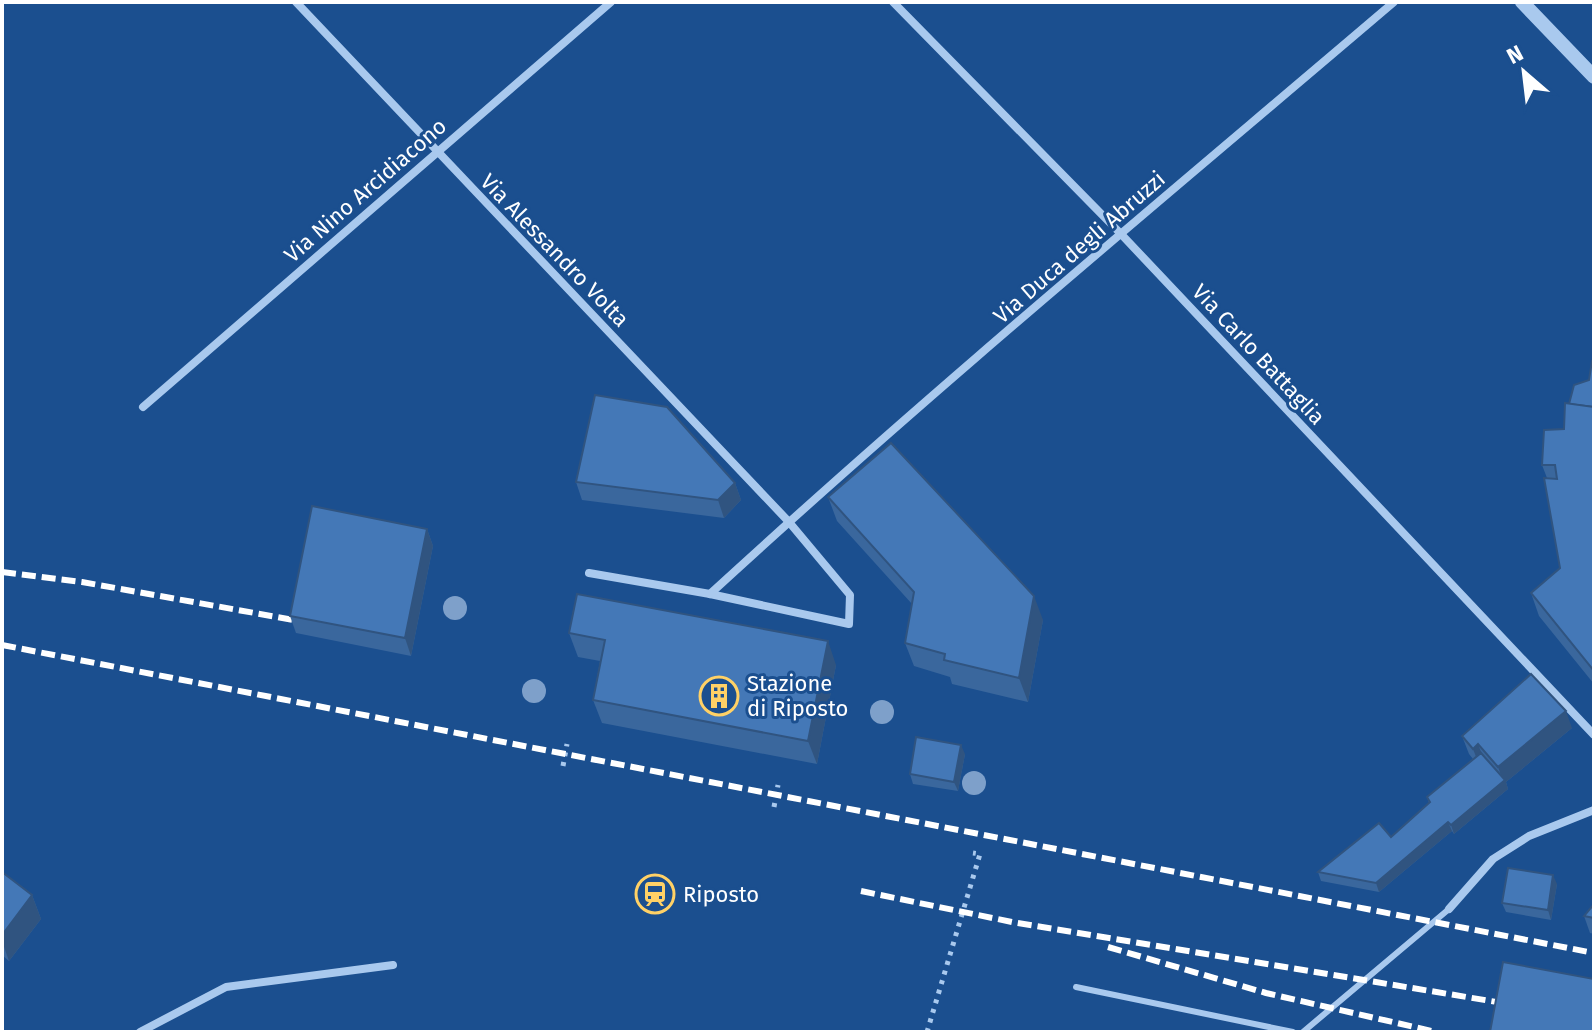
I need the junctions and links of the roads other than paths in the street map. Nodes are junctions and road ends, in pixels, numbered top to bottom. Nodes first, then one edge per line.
1 (296, 2) edge
2 (611, 2) edge
3 (893, 2) edge
4 (1394, 2) edge
5 (1522, 2) edge
6 (1594, 77) edge
7 (437, 151) junction
8 (1121, 234) junction
9 (143, 407) dead end
10 (789, 522) junction
11 (589, 573) dead end
12 (710, 594) junction
13 (1594, 735) edge
14 (1594, 810) edge
15 (1449, 909) joint
16 (393, 965) dead end
17 (1076, 987) dead end
18 (140, 1032) edge
19 (1293, 1032) edge
20 (1303, 1032) edge

1 - 7 street, Via Alessandro Volta
2 - 7 street, Via Nino Arcidiacono
3 - 8 street, Via Carlo Battaglia
4 - 8 street, Via Duca degli Abruzzi
5 - 6 street
7 - 9 street, Via Nino Arcidiacono
7 - 10 street, Via Alessandro Volta
8 - 10 street, Via Duca degli Abruzzi
8 - 13 street, Via Carlo Battaglia
10 - 12 street, Via Duca degli Abruzzi
10 - 12 street, Via Alessandro Volta
11 - 12 street
14 - 15 street
15 - 20 lane
16 - 18 street
17 - 19 lane

